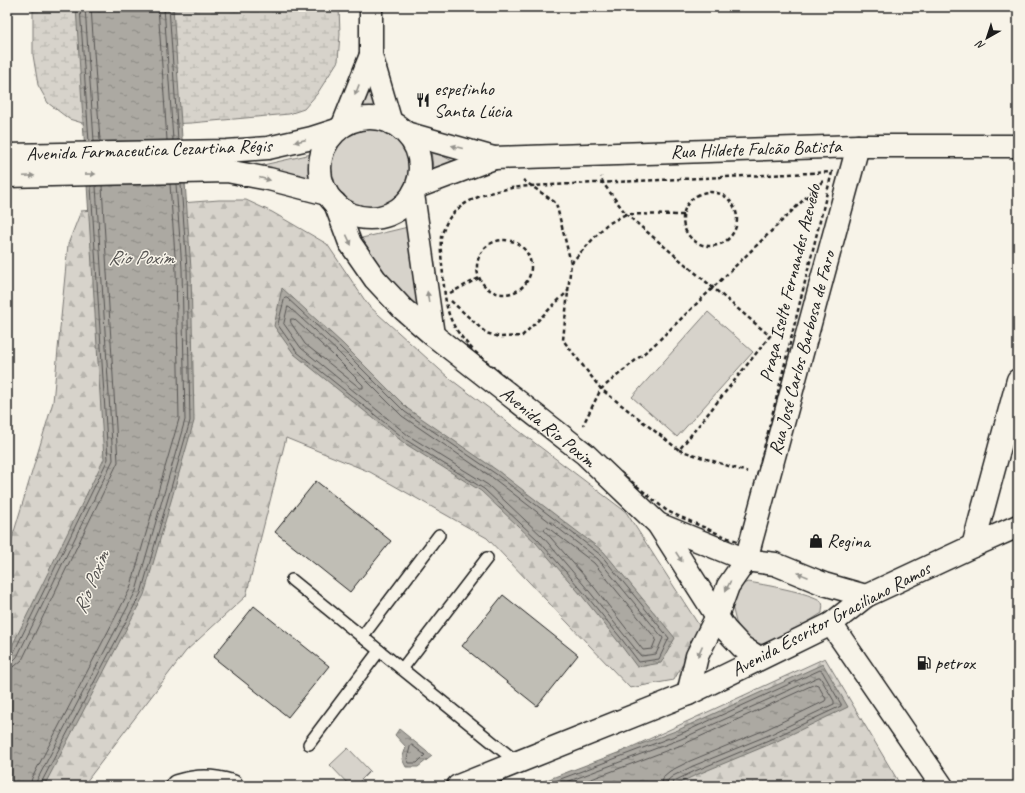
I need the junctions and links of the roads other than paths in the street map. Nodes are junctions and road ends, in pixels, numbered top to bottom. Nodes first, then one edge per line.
1 (371, 7) edge
2 (371, 55) junction
3 (340, 128) junction
4 (399, 128) junction
5 (858, 146) junction
6 (1018, 146) edge
7 (7, 155) edge
8 (494, 158) junction
9 (227, 161) junction
10 (52, 165) junction
11 (7, 176) edge
12 (415, 191) junction
13 (331, 199) junction
14 (434, 335) junction
15 (1018, 380) edge
16 (658, 524) junction
17 (1018, 526) edge
18 (439, 535) dead end
19 (973, 546) junction
20 (487, 558) dead end
21 (746, 560) junction
22 (292, 580) dead end
23 (824, 584) junction
24 (866, 596) junction
25 (717, 616) junction
26 (831, 624) junction
27 (362, 637) junction
28 (379, 651) junction
29 (759, 658) junction
30 (402, 669) junction
31 (688, 694) junction
32 (308, 744) dead end
33 (518, 763) junction
34 (178, 786) edge
35 (232, 786) edge
36 (458, 786) edge
37 (942, 786) edge

1 - 2 street
2 -> 3 street
2 - 4 street
3 - 4 street
3 -> 9 street, Avenida Farmaceutica Cezartina Régis
3 - 13 street
8 -> 4 street, Rua Hildete Falcão Batista
4 - 12 street
5 - 6 street, Rua Hildete Falcão Batista
5 - 8 street, Rua Hildete Falcão Batista
5 - 21 street, Rua José Carlos Barbosa de Faro
7 - 10 street, Avenida Farmaceutica Cezartina Régis
8 - 12 street, Rua Hildete Falcão Batista
9 - 10 street, Avenida Farmaceutica Cezartina Régis
9 -> 13 street
11 -> 10 street, Avenida Farmaceutica Cezartina Régis
12 - 13 street
14 -> 12 street
13 -> 14 street, Avenida Rio Poxim
14 - 16 street, Avenida Rio Poxim
15 - 19 street
16 - 21 street, Avenida Rio Poxim
16 -> 25 street, Avenida Rio Poxim
17 - 19 street, Avenida Escritor Graciliano Ramos
18 - 27 lane
19 - 24 street, Avenida Escritor Graciliano Ramos
20 - 30 lane
23 -> 21 street, Avenida Rio Poxim
21 -> 25 street
22 - 27 lane
23 - 24 street, Avenida Rio Poxim
23 - 26 street
24 - 26 street, Avenida Escritor Graciliano Ramos
25 - 29 street, Avenida Rio Poxim
25 -> 31 street
26 - 29 street, Avenida Escritor Graciliano Ramos
26 - 37 street
27 - 28 lane
28 - 30 lane
28 - 32 lane
29 - 31 street, Avenida Escritor Graciliano Ramos
30 - 33 lane
31 - 33 street, Avenida Escritor Graciliano Ramos
33 - 36 street, Avenida Escritor Graciliano Ramos
34 - 35 street

